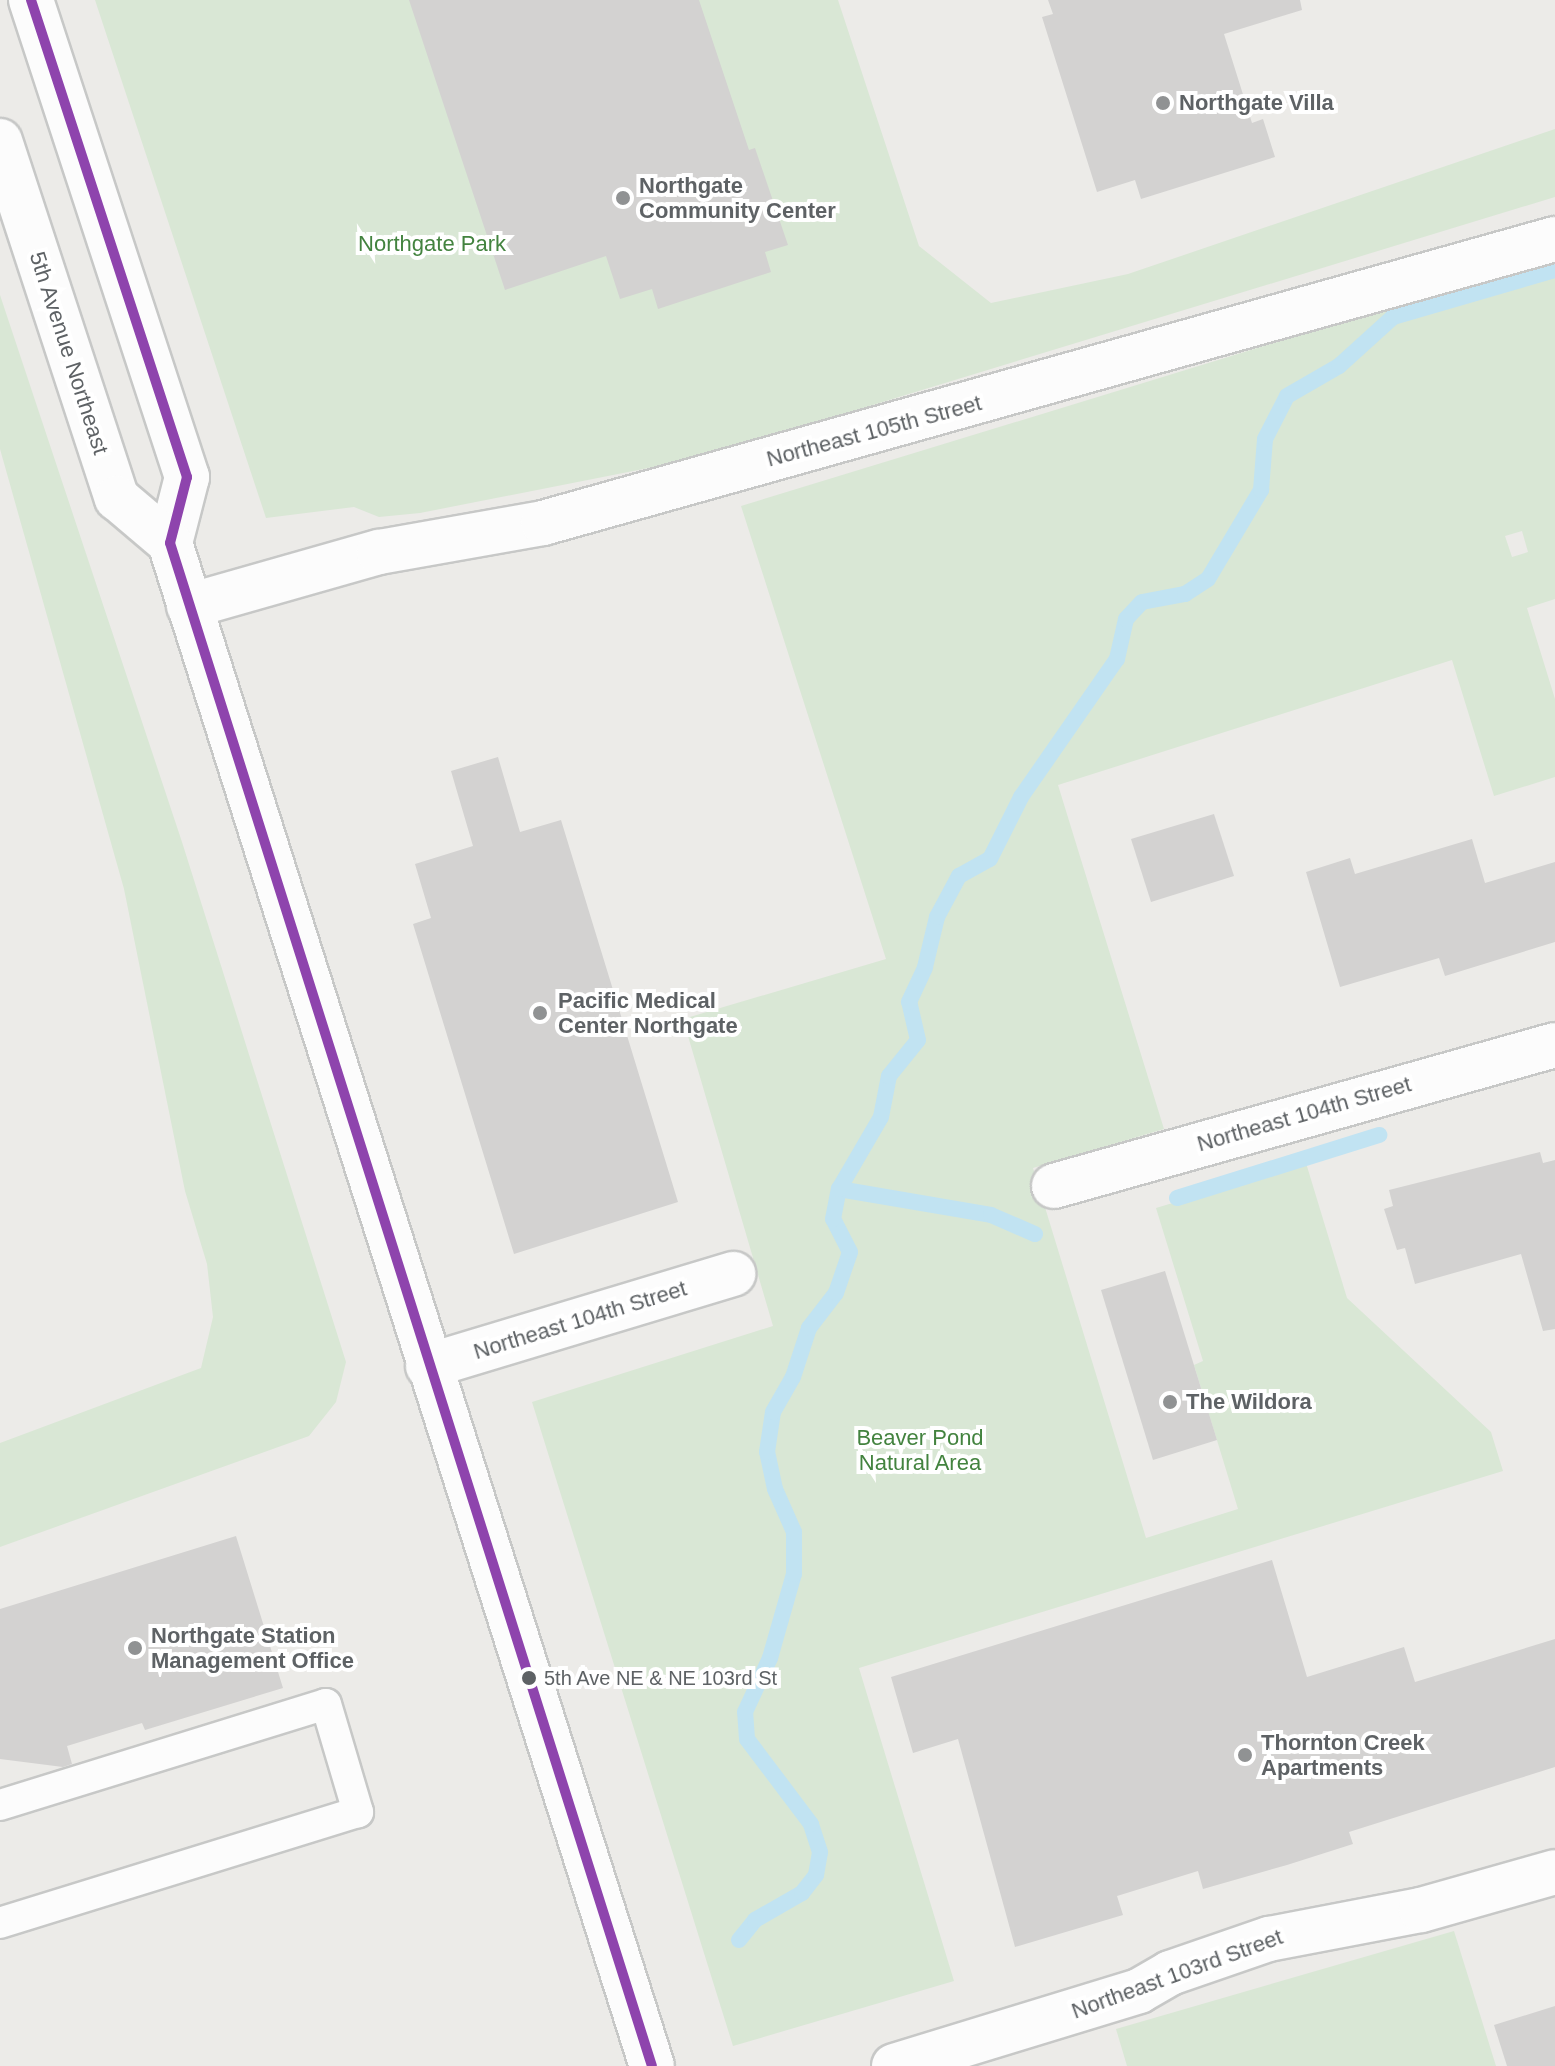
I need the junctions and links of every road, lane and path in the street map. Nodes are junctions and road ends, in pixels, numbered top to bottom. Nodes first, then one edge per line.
1 (31, 0) edge
2 (0, 141) edge
3 (1555, 239) edge
4 (170, 543) junction
5 (189, 606) junction
6 (1555, 1045) edge
7 (1054, 1186) dead end
8 (733, 1274) dead end
9 (428, 1366) junction
10 (0, 1805) edge
11 (1555, 1872) edge
12 (0, 1923) edge
13 (652, 2066) edge
14 (894, 2066) edge

1 - 4 street
2 - 4 street, 5th Avenue Northeast
3 - 5 street, Northeast 105th Street
4 - 5 street
5 - 9 street
6 - 7 street, Northeast 104th Street
8 - 9 street, Northeast 104th Street
9 - 13 street
10 - 12 lane
11 - 14 street, Northeast 103rd Street

